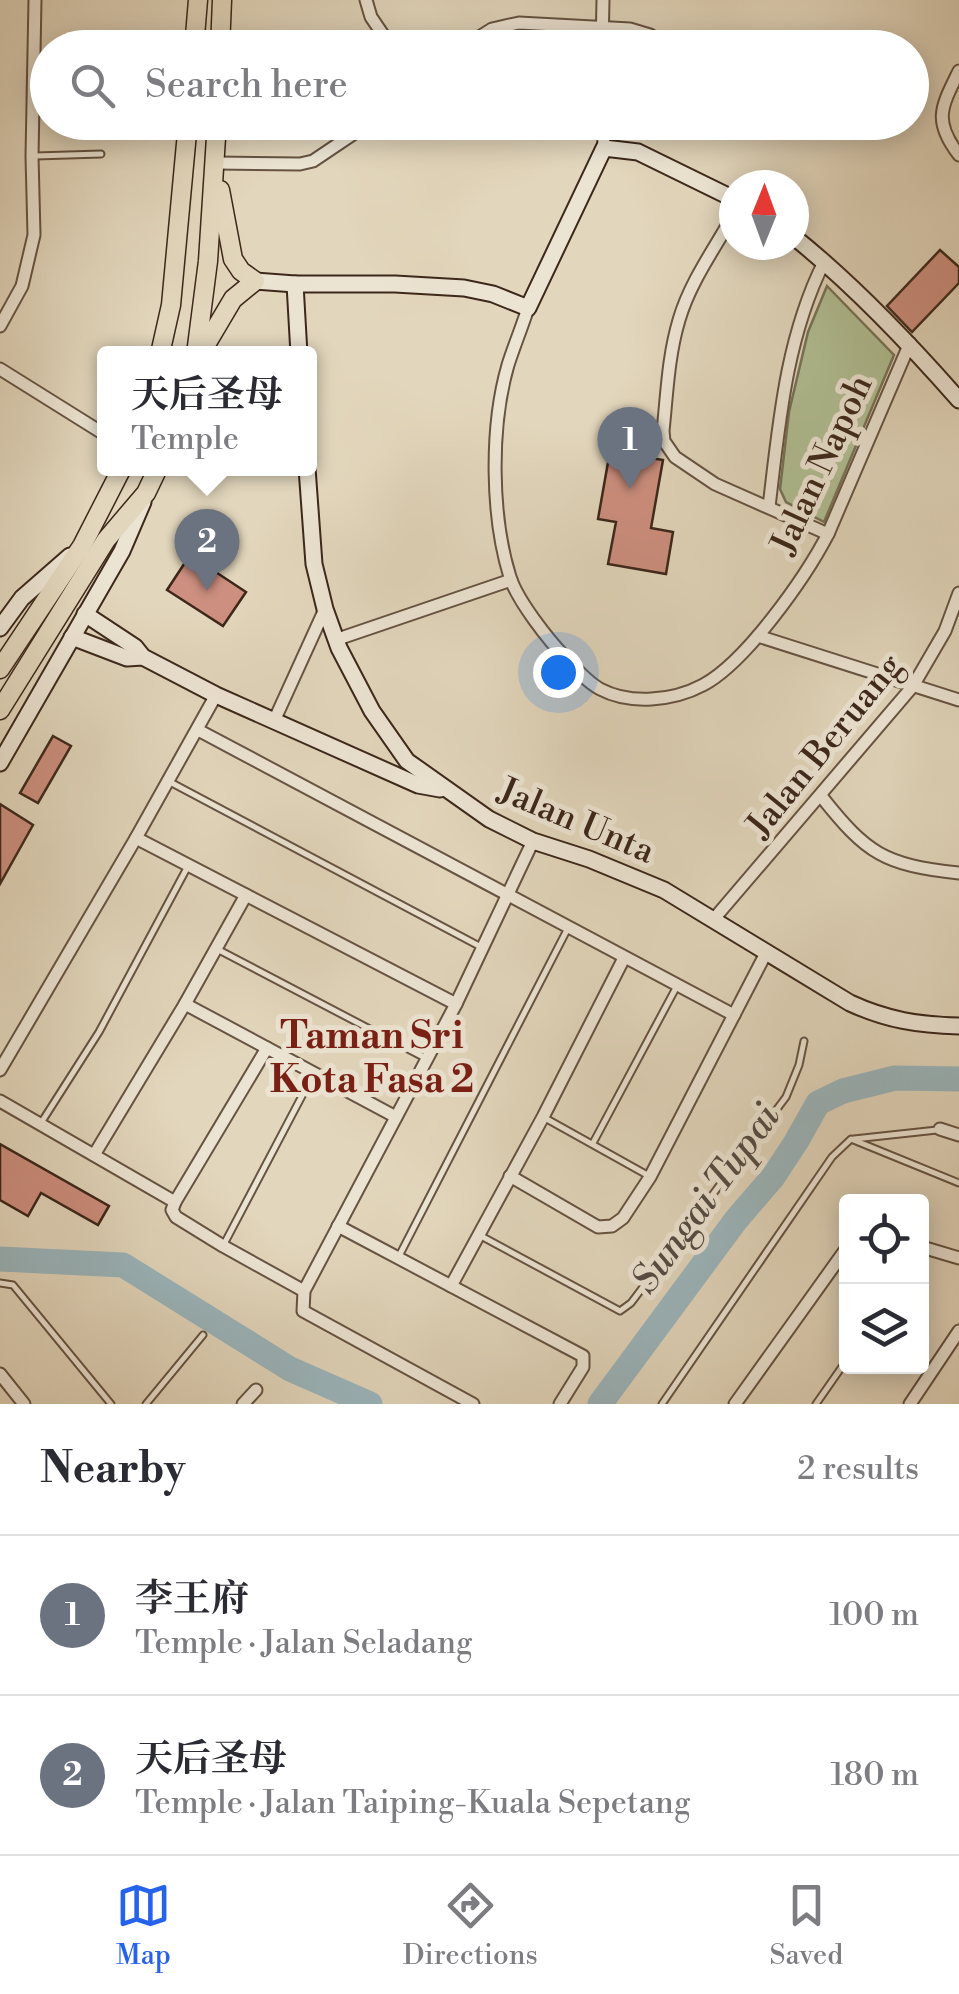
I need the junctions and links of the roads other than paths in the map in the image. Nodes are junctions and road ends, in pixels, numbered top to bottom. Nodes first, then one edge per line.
1 (35, 0) edge
2 (198, 0) edge
3 (222, 0) edge
4 (366, 0) edge
5 (603, 0) edge
6 (602, 26) junction
7 (34, 30) edge
8 (196, 30) edge
9 (221, 30) edge
10 (380, 30) edge
11 (490, 30) edge
12 (602, 30) edge
13 (633, 30) edge
14 (959, 71) edge
15 (32, 140) edge
16 (186, 140) edge
17 (217, 140) edge
18 (344, 140) edge
19 (604, 140) edge
20 (604, 148) junction
21 (101, 154) dead end
22 (959, 155) edge
23 (32, 156) junction
24 (216, 163) junction
25 (719, 192) edge
26 (719, 241) edge
27 (809, 250) edge
28 (824, 262) junction
29 (255, 280) junction
30 (294, 284) junction
31 (528, 308) junction
32 (0, 326) edge
33 (910, 343) junction
34 (162, 346) edge
35 (164, 346) edge
36 (199, 346) edge
37 (199, 346) edge
38 (201, 346) edge
39 (298, 346) edge
40 (0, 370) edge
41 (959, 400) edge
42 (97, 430) edge
43 (118, 476) edge
44 (154, 476) edge
45 (308, 476) edge
46 (146, 493) junction
47 (768, 507) junction
48 (828, 534) junction
49 (82, 546) junction
50 (511, 580) junction
51 (959, 594) edge
52 (324, 610) junction
53 (86, 614) junction
54 (0, 628) edge
55 (72, 636) junction
56 (758, 636) junction
57 (335, 640) junction
58 (142, 657) junction
59 (0, 669) edge
60 (913, 686) junction
61 (216, 696) junction
62 (959, 700) edge
63 (0, 710) edge
64 (274, 721) junction
65 (198, 730) junction
66 (359, 758) junction
67 (407, 761) junction
68 (0, 764) edge
69 (168, 781) junction
70 (444, 790) junction
71 (821, 796) junction
72 (136, 838) junction
73 (533, 841) junction
74 (188, 866) junction
75 (959, 873) edge
76 (507, 895) junction
77 (246, 896) junction
78 (714, 920) junction
79 (568, 927) junction
80 (480, 947) junction
81 (217, 948) junction
82 (766, 953) junction
83 (624, 958) junction
84 (677, 986) junction
85 (185, 1004) junction
86 (456, 1004) junction
87 (734, 1015) junction
88 (959, 1026) edge
89 (804, 1041) dead end
90 (267, 1048) junction
91 (427, 1059) junction
92 (0, 1070) edge
93 (315, 1072) junction
94 (0, 1101) edge
95 (543, 1116) junction
96 (396, 1117) junction
97 (41, 1124) junction
98 (940, 1129) joint
99 (959, 1135) edge
100 (850, 1139) junction
101 (594, 1143) junction
102 (94, 1155) junction
103 (510, 1176) junction
104 (650, 1176) junction
105 (959, 1183) edge
106 (175, 1202) junction
107 (338, 1226) junction
108 (479, 1234) junction
109 (223, 1246) junction
110 (929, 1251) edge
111 (959, 1258) edge
112 (839, 1259) edge
113 (398, 1260) junction
114 (0, 1283) edge
115 (451, 1286) junction
116 (304, 1291) junction
117 (959, 1330) edge
118 (203, 1335) dead end
119 (839, 1370) edge
120 (0, 1374) edge
121 (256, 1390) dead end
122 (24, 1404) edge
123 (111, 1404) edge
124 (146, 1404) edge
125 (243, 1404) edge
126 (473, 1404) edge
127 (560, 1404) edge
128 (662, 1404) edge
129 (735, 1404) edge
130 (816, 1404) edge
131 (910, 1404) edge

1 - 7 street
2 - 8 main road
3 - 9 main road
4 - 10 street
5 - 6 street
6 - 11 street
6 - 12 street
6 - 13 street
14 - 22 street
15 - 23 street
16 - 34 main road
17 - 24 main road
18 - 24 street
19 - 20 street, Jalan Napoh
20 - 25 street
20 - 31 street, Jalan Napoh
21 - 23 lane
23 - 32 street
24 - 29 main road
24 - 37 main road
26 - 47 street
27 - 28 street
28 - 33 street
28 - 47 street
29 - 30 street
29 - 38 main road
30 - 31 street
30 - 39 street
31 - 50 street, Jalan Napoh
33 - 41 street
33 - 48 street, Jalan Napoh
35 - 36 main road
40 - 42 street
43 - 49 main road
44 - 46 main road
45 - 52 street, Jalan Unta
46 - 53 street
46 - 63 main road
47 - 48 street
48 - 56 street, Jalan Napoh
49 - 54 street
49 - 59 main road
50 - 56 street, Jalan Napoh
50 - 57 street
51 - 60 street, Jalan Beruang
52 - 57 street, Jalan Unta
52 - 64 street
53 - 55 street
53 - 58 street
55 - 58 street
55 - 68 street
56 - 60 street
57 - 67 street, Jalan Unta
58 - 61 street
60 - 62 street
60 - 71 street, Jalan Beruang
61 - 64 street
61 - 65 street
64 - 66 street
65 - 69 street
65 - 76 street
66 - 67 street
66 - 70 street
67 - 70 street, Jalan Unta
69 - 72 street
69 - 80 lane
70 - 73 street, Jalan Unta
71 - 75 street
71 - 78 street, Jalan Beruang
72 - 74 street
72 - 92 street
73 - 76 street
73 - 78 street, Jalan Unta
74 - 77 street
74 - 97 lane
76 - 79 street
76 - 80 street
77 - 81 street
77 - 86 street
78 - 82 street, Jalan Unta
79 - 83 street
79 - 113 lane
80 - 86 street
81 - 85 street
81 - 91 lane
82 - 87 street
82 - 88 street, Jalan Unta
83 - 84 street
83 - 95 street
84 - 87 street
84 - 101 lane
85 - 90 street
85 - 102 street
86 - 91 street
87 - 104 street
89 - 108 lane
90 - 93 street
90 - 106 street
91 - 96 street
93 - 96 street
93 - 109 lane
94 - 97 street
95 - 101 lane
95 - 103 street
96 - 107 street
97 - 102 street
98 - 99 street
98 - 100 lane
100 - 105 lane
100 - 128 lane
101 - 104 lane
102 - 106 street
103 - 104 street
103 - 108 street
106 - 109 street
107 - 113 street
107 - 116 street
108 - 115 street
109 - 116 street
110 - 111 street
112 - 129 street
113 - 115 street
114 - 123 lane
115 - 127 street
116 - 126 street
117 - 131 street
118 - 124 lane
119 - 130 lane
120 - 122 street
121 - 125 street

